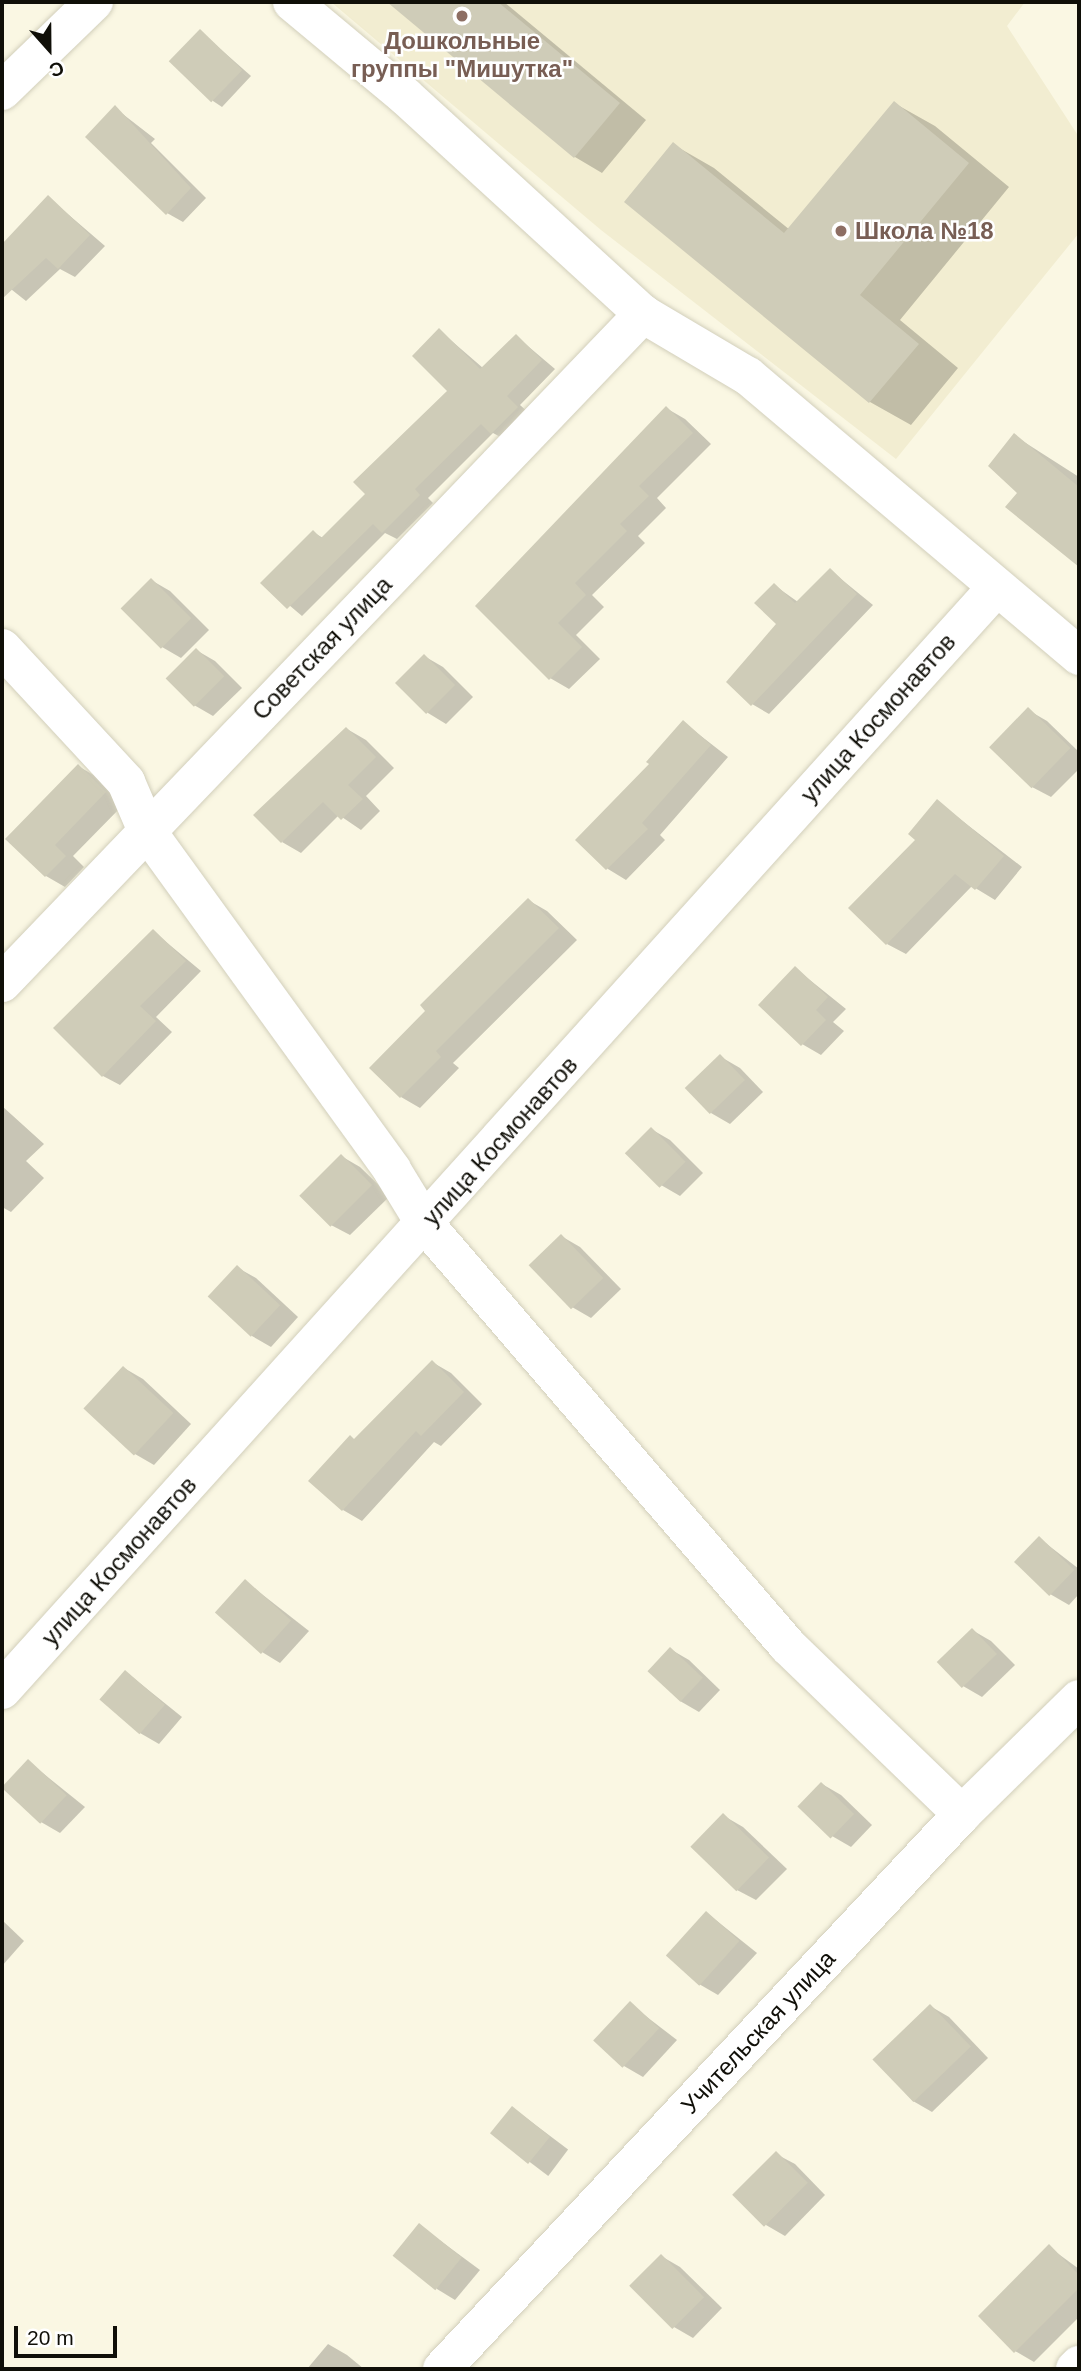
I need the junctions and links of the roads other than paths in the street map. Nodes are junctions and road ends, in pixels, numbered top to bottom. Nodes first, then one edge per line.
1 (94, 2) edge
2 (292, 2) edge
3 (2, 91) edge
4 (643, 314) junction
5 (995, 589) junction
6 (2, 648) edge
7 (1079, 656) edge
8 (148, 831) junction
9 (2, 983) edge
10 (425, 1224) junction
11 (2, 1690) edge
12 (1079, 1699) edge
13 (962, 1814) junction
14 (1079, 2365) edge
15 (442, 2369) edge
16 (1075, 2369) edge

1 - 3 street
2 - 4 street
4 - 5 street
4 - 8 street, Советская улица
5 - 7 street
5 - 10 street, улица Космонавтов
6 - 8 street
8 - 9 street, Советская улица
8 - 10 street
10 - 11 street, улица Космонавтов
10 - 13 street
12 - 13 street, Учительская улица
13 - 15 street, Учительская улица
14 - 16 street

